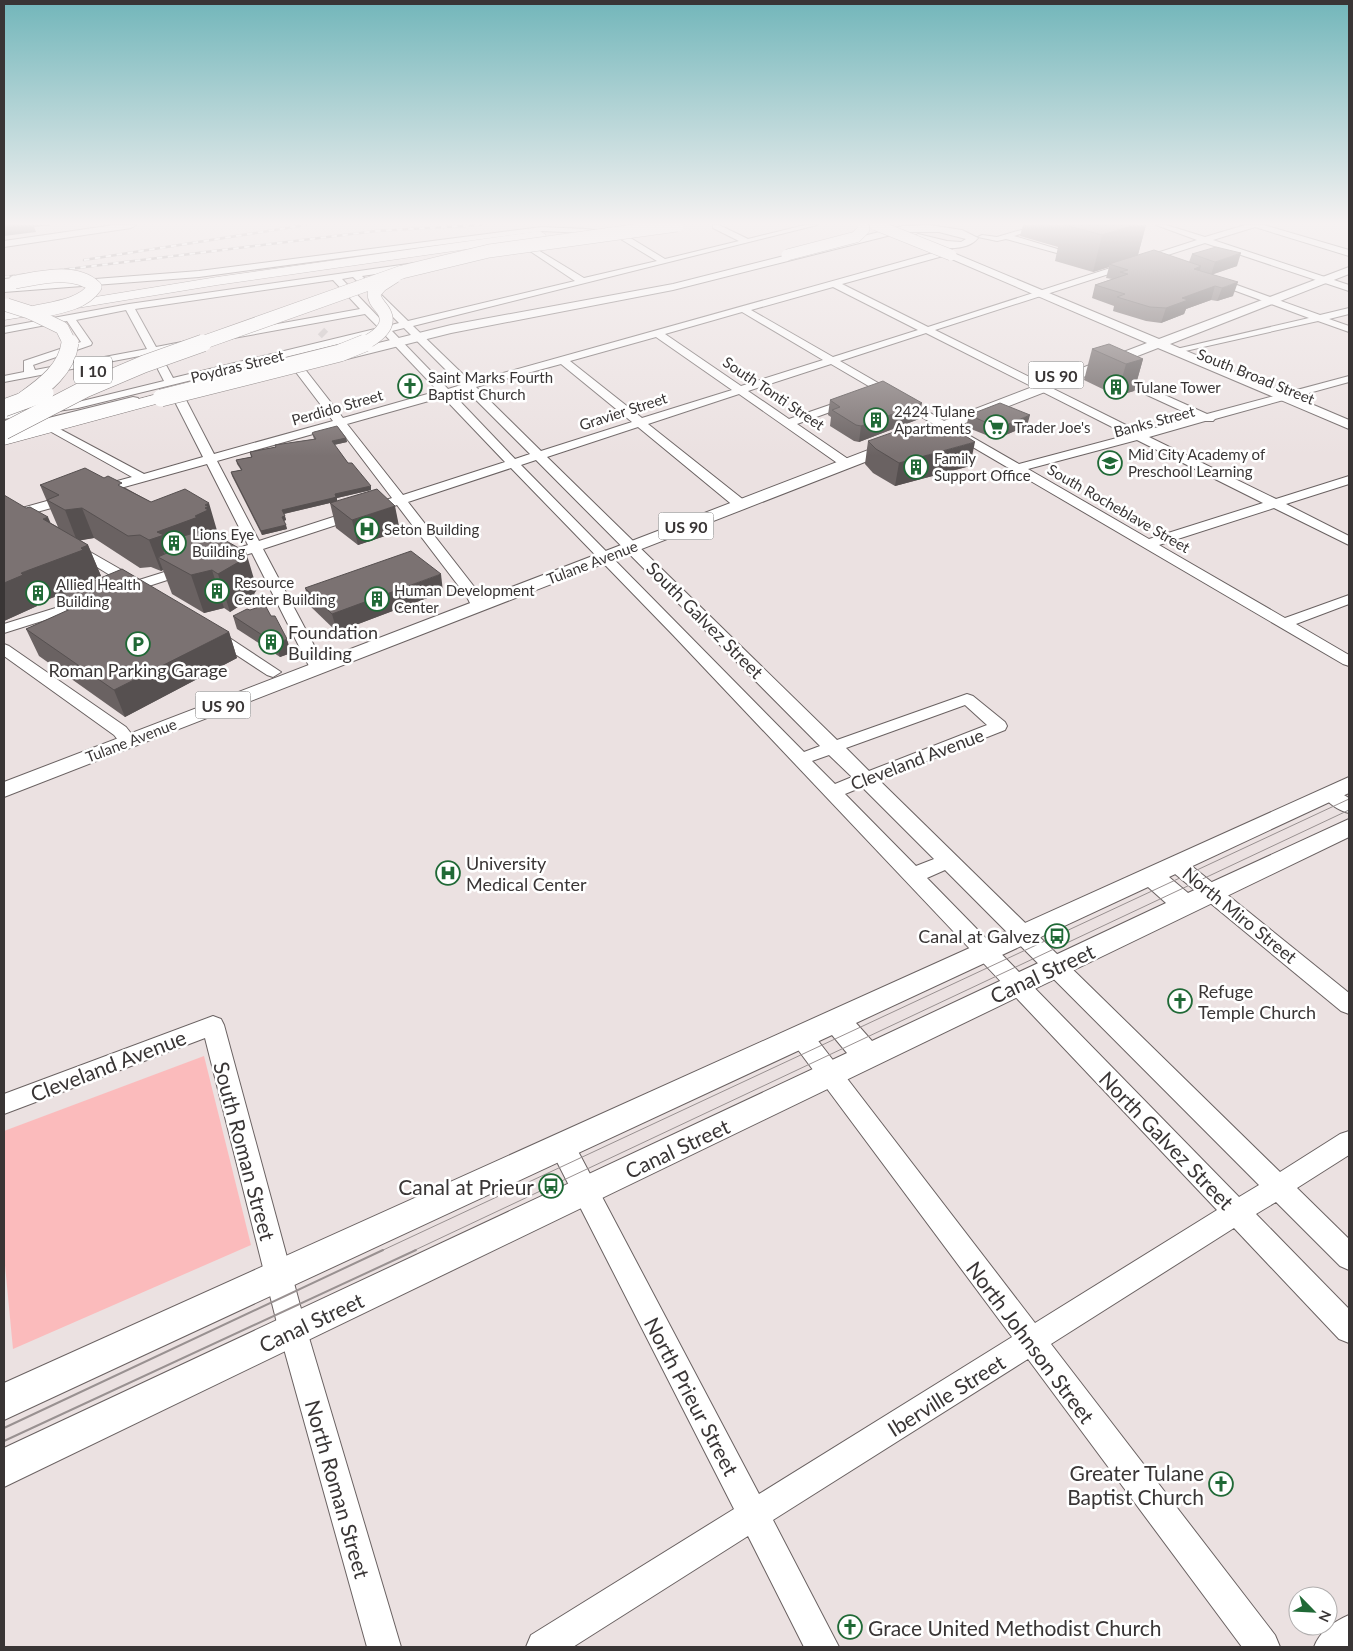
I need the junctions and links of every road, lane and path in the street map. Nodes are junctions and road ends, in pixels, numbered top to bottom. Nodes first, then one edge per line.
1 (16, 302) edge
2 (16, 302) edge
3 (72, 302) edge
4 (93, 302) edge
5 (117, 302) edge
6 (162, 302) edge
7 (163, 302) edge
8 (298, 302) edge
9 (305, 302) edge
10 (358, 302) edge
11 (374, 302) edge
12 (383, 302) joint
13 (510, 302) edge
14 (575, 302) edge
15 (584, 302) edge
16 (769, 302) edge
17 (870, 302) edge
18 (1013, 302) edge
19 (1060, 302) edge
20 (1077, 302) edge
21 (1256, 302) edge
22 (1277, 302) edge
23 (1080, 303) junction
24 (1067, 306) junction
25 (129, 307) junction
26 (364, 308) junction
27 (743, 309) junction
28 (1349, 310) edge
29 (31, 313) junction
30 (70, 318) junction
31 (1319, 318) junction
32 (4, 321) edge
33 (1117, 323) junction
34 (4, 327) edge
35 (269, 329) junction
36 (1349, 329) edge
37 (412, 331) junction
38 (926, 331) junction
39 (658, 334) junction
40 (391, 336) junction
41 (1158, 340) junction
42 (182, 342) junction
43 (1190, 348) junction
44 (151, 351) junction
45 (1176, 352) junction
46 (434, 353) junction
47 (412, 358) junction
48 (563, 360) junction
49 (293, 361) junction
50 (833, 361) junction
51 (1233, 366) junction
52 (1096, 368) junction
53 (1218, 370) junction
54 (30, 374) junction
55 (4, 379) edge
56 (1349, 379) edge
57 (170, 382) junction
58 (1349, 385) edge
59 (1038, 386) junction
60 (468, 387) junction
61 (741, 390) junction
62 (881, 390) junction
63 (446, 393) junction
64 (1295, 397) junction
65 (178, 398) junction
66 (4, 399) edge
67 (6, 412) edge
68 (35, 412) junction
69 (1349, 414) edge
70 (1210, 420) junction
71 (341, 423) junction
72 (638, 423) junction
73 (789, 423) junction
74 (939, 423) junction
75 (1349, 425) edge
76 (52, 429) junction
77 (4, 432) edge
78 (1143, 438) junction
79 (4, 441) edge
80 (537, 456) junction
81 (212, 459) junction
82 (843, 461) junction
83 (514, 464) junction
84 (1021, 471) junction
85 (143, 478) junction
86 (1349, 480) edge
87 (399, 501) junction
88 (735, 501) junction
89 (1275, 503) junction
90 (4, 506) edge
91 (10, 515) edge
92 (33, 523) edge
93 (58, 537) edge
94 (1349, 541) edge
95 (627, 542) junction
96 (1149, 544) junction
97 (254, 547) junction
98 (601, 552) junction
99 (138, 585) junction
100 (154, 596) edge
101 (1349, 599) edge
102 (476, 601) junction
103 (709, 622) junction
104 (1284, 623) junction
105 (203, 627) edge
106 (4, 629) edge
107 (678, 632) junction
108 (4, 649) edge
109 (1349, 661) edge
110 (315, 663) junction
111 (755, 669) junction
112 (273, 672) junction
113 (723, 679) junction
114 (124, 736) junction
115 (834, 746) junction
116 (800, 759) junction
117 (4, 774) edge
118 (867, 779) junction
119 (4, 790) edge
120 (832, 792) junction
121 (1343, 794) edge
122 (1349, 827) edge
123 (950, 860) junction
124 (1176, 864) junction
125 (912, 876) junction
126 (1151, 876) junction
127 (1212, 893) junction
128 (1185, 905) junction
129 (1024, 934) junction
130 (985, 952) junction
131 (1055, 966) junction
132 (1016, 984) junction
133 (1349, 1005) edge
134 (836, 1020) junction
135 (213, 1026) joint
136 (802, 1036) junction
137 (868, 1056) junction
138 (832, 1075) junction
139 (4, 1104) edge
140 (1349, 1142) edge
141 (562, 1146) junction
142 (1278, 1187) junction
143 (586, 1192) junction
144 (1238, 1213) junction
145 (1349, 1257) edge
146 (278, 1276) junction
147 (1349, 1328) edge
148 (293, 1331) junction
149 (1031, 1343) junction
150 (4, 1402) edge
151 (4, 1468) edge
152 (754, 1516) junction
153 (1349, 1632) edge
154 (384, 1647) edge
155 (543, 1647) edge
156 (822, 1647) edge
157 (1263, 1647) edge
158 (1331, 1647) edge

1 - 29 highway
2 - 67 highway, bridge
3 - 29 highway, bridge
4 - 29 highway, bridge
5 - 32 highway, bridge
6 - 34 highway
7 - 25 street
8 - 42 highway, I 10
9 - 77 highway, I 10, bridge
10 - 26 street, South Galvez Street
11 - 79 highway, bridge
12 - 26 street
12 - 37 street, South Galvez Street
13 - 37 street, Poydras Street
14 - 37 main road, Poydras Street
15 - 37 main road, Poydras Street
16 - 27 street, Perdido Street
17 - 38 street
18 - 38 street, Gravier Street
19 - 24 main road, South Broad Street
20 - 23 main road, South Broad Street
21 - 41 main road, Tulane Avenue
22 - 31 street
23 - 24 main road
23 - 33 main road, South Broad Street
24 - 33 main road, South Broad Street
25 - 30 street
25 - 44 street
26 - 35 street
26 - 40 street, South Galvez Street
27 - 39 street, Perdido Street
27 - 50 street, South Rocheblave Street
28 - 31 street
30 - 34 street
30 - 54 street
31 - 36 street
31 - 43 street
33 - 41 main road, South Broad Street
35 - 44 street
35 - 49 street
37 - 40 main road, Poydras Street
37 - 46 street, South Galvez Street
38 - 50 street, Gravier Street
38 - 59 street
39 - 48 street, Perdido Street
39 - 61 street, South Tonti Street
40 - 47 street, South Galvez Street
40 - 49 main road, Poydras Street
41 - 43 main road, South Broad Street
41 - 45 main road, South Broad Street
41 - 52 main road, Tulane Avenue / US 90
41 - 59 main road, Tulane Avenue / US 90
42 - 66 highway, I 10, bridge
42 - 67 highway, bridge
43 - 45 street
43 - 51 main road, South Broad Street
44 - 54 street
44 - 57 street
45 - 53 main road, South Broad Street
46 - 47 street
46 - 60 street, South Galvez Street
47 - 63 street, South Galvez Street
48 - 60 street, Perdido Street
48 - 72 street
49 - 57 street, Poydras Street
49 - 65 main road, Poydras Street
49 - 71 street
49 - 77 main road, Poydras Street
50 - 61 street, Gravier Street
50 - 62 street, South Rocheblave Street
51 - 53 main road
51 - 64 main road, South Broad Street
52 - 59 main road, Tulane Avenue / US 90
52 - 70 street
53 - 64 main road, South Broad Street
54 - 55 street
54 - 68 street
56 - 64 street, Banks Street
57 - 68 street, Poydras Street
58 - 64 street, Banks Street
59 - 74 main road, Tulane Avenue / US 90
59 - 78 street
60 - 63 street, Perdido Street
60 - 80 street, South Galvez Street
61 - 72 street, Gravier Street
61 - 73 street, South Tonti Street
62 - 73 street
62 - 74 street, South Rocheblave Street
63 - 71 street, Perdido Street
63 - 83 street, South Galvez Street
64 - 69 main road, South Broad Street
64 - 70 street, Banks Street
64 - 75 main road, South Broad Street
65 - 76 main road, Poydras Street
65 - 81 street
67 - 68 street, Poydras Street
70 - 78 street, Banks Street
71 - 81 street, Perdido Street
71 - 87 street
72 - 80 street, Gravier Street
72 - 88 street
73 - 82 street, South Tonti Street
74 - 82 main road, Tulane Avenue / US 90
74 - 84 street, South Rocheblave Street
76 - 79 main road, Poydras Street
76 - 85 street
78 - 84 street, Banks Street
78 - 89 street
80 - 83 street, Gravier Street
80 - 95 street, South Galvez Street
81 - 85 street, Perdido Street
81 - 97 street
82 - 88 main road, Tulane Avenue / US 90
83 - 87 street, Gravier Street
83 - 98 street, South Galvez Street
84 - 96 street, South Rocheblave Street
85 - 91 street, Perdido Street
86 - 89 street
87 - 97 street, Gravier Street
87 - 102 street
88 - 95 main road, Tulane Avenue / US 90
89 - 94 street
89 - 96 street
90 - 91 street
91 - 92 street
93 - 99 street
95 - 98 main road, Tulane Avenue / US 90
95 - 103 street, South Galvez Street
96 - 104 street, South Rocheblave Street
97 - 99 street, Gravier Street
97 - 110 street
98 - 102 main road, Tulane Avenue / US 90
98 - 107 street, South Galvez Street
99 - 100 street
99 - 106 street, Gravier Street
101 - 104 street
102 - 110 main road, Tulane Avenue / US 90
103 - 107 street
103 - 111 street, South Galvez Street
104 - 109 street, South Rocheblave Street
105 - 112 street
107 - 113 street, South Galvez Street
108 - 114 street
110 - 112 main road, Tulane Avenue / US 90
110 - 114 main road, Tulane Avenue / US 90
111 - 113 street
111 - 115 street, South Galvez Street
112 - 114 main road, Tulane Avenue / US 90
113 - 116 street, South Galvez Street
114 - 117 main road, Tulane Avenue / US 90
114 - 119 main road, Tulane Avenue / US 90
115 - 116 street
115 - 118 street, South Galvez Street
115 - 118 street, Cleveland Avenue
116 - 120 street, South Galvez Street
118 - 120 street, Cleveland Avenue
118 - 123 street, South Galvez Street
120 - 125 street, South Galvez Street
121 - 124 main road
122 - 127 main road, Canal Street
123 - 125 street
123 - 129 street, South Galvez Street
124 - 126 main road
124 - 127 street, North Miro Street
125 - 130 street, South Galvez Street
126 - 128 main road
126 - 129 main road
127 - 128 main road, Canal Street
127 - 133 street, North Miro Street
128 - 131 main road, Canal Street
129 - 130 main road
129 - 131 street, South Galvez Street
130 - 132 street, North Galvez Street
130 - 134 main road
131 - 132 main road, Canal Street
131 - 142 street
132 - 137 main road, Canal Street
132 - 144 street, North Galvez Street
134 - 136 main road
134 - 137 main road
135 - 139 street, Cleveland Avenue
135 - 146 street, South Roman Street
136 - 138 street, North Johnson Street
136 - 141 main road
137 - 138 main road, Canal Street
138 - 143 main road, Canal Street
138 - 149 street, North Johnson Street
140 - 142 street, Iberville Street
141 - 143 street, North Prieur Street
141 - 146 main road
142 - 144 street, Iberville Street
142 - 145 street
143 - 148 main road, Canal Street
143 - 152 street, North Prieur Street
144 - 147 street, North Galvez Street
144 - 149 street, Iberville Street
146 - 148 street, South Roman Street
146 - 150 main road
148 - 151 main road, Canal Street
148 - 154 street, North Roman Street
149 - 152 street, Iberville Street
149 - 157 street, North Johnson Street
152 - 155 street, Iberville Street
152 - 156 street, North Prieur Street
153 - 158 street

